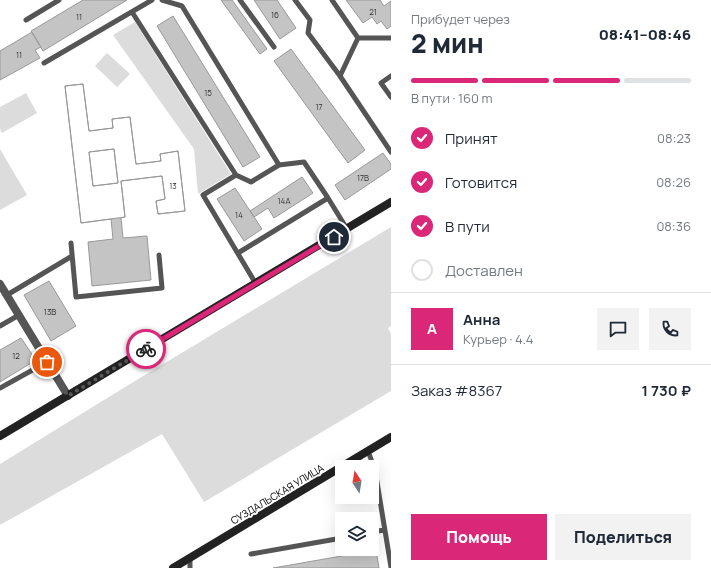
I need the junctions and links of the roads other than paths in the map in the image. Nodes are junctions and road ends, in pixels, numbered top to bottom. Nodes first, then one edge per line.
1 (59, 0) edge
2 (152, 0) edge
3 (162, 0) edge
4 (240, 0) edge
5 (295, 0) edge
6 (332, 0) edge
7 (132, 12) junction
8 (26, 20) dead end
9 (358, 38) junction
10 (391, 38) edge
11 (274, 47) dead end
12 (44, 63) dead end
13 (340, 76) junction
14 (391, 76) edge
15 (391, 97) edge
16 (391, 152) edge
17 (279, 165) junction
18 (236, 175) junction
19 (328, 198) junction
20 (391, 202) edge
21 (347, 229) junction
22 (71, 243) dead end
23 (238, 253) junction
24 (159, 255) dead end
25 (72, 256) junction
26 (0, 284) edge
27 (256, 284) junction
28 (7, 295) junction
29 (19, 315) junction
30 (0, 326) edge
31 (47, 362) junction
32 (0, 388) edge
33 (68, 396) junction
34 (0, 436) edge
35 (391, 437) edge
36 (368, 451) junction
37 (384, 530) junction
38 (379, 531) edge
39 (335, 539) edge
40 (251, 554) dead end
41 (190, 558) junction
42 (391, 567) edge
43 (173, 568) edge
44 (190, 568) edge

1 - 8 lane
2 - 7 lane
3 - 17 lane
4 - 11 lane
5 - 13 lane
6 - 9 lane
7 - 12 lane
7 - 18 lane
9 - 10 lane
9 - 13 lane
13 - 16 lane
14 - 15 lane
17 - 18 lane
17 - 19 lane
18 - 23 lane
19 - 21 lane
19 - 23 lane
20 - 21 main road
21 - 27 main road
22 - 25 lane
23 - 27 lane
24 - 25 lane
25 - 28 lane
26 - 28 street
27 - 33 main road
28 - 29 street
29 - 30 lane
29 - 31 street
31 - 32 lane
31 - 33 street
33 - 34 main road
35 - 36 main road, СУЗДАЛЬСКАЯ УЛИЦА
36 - 37 lane
36 - 41 main road, СУЗДАЛЬСКАЯ УЛИЦА
37 - 38 lane
37 - 42 lane
39 - 40 lane
41 - 43 main road, СУЗДАЛЬСКАЯ УЛИЦА
41 - 44 lane

